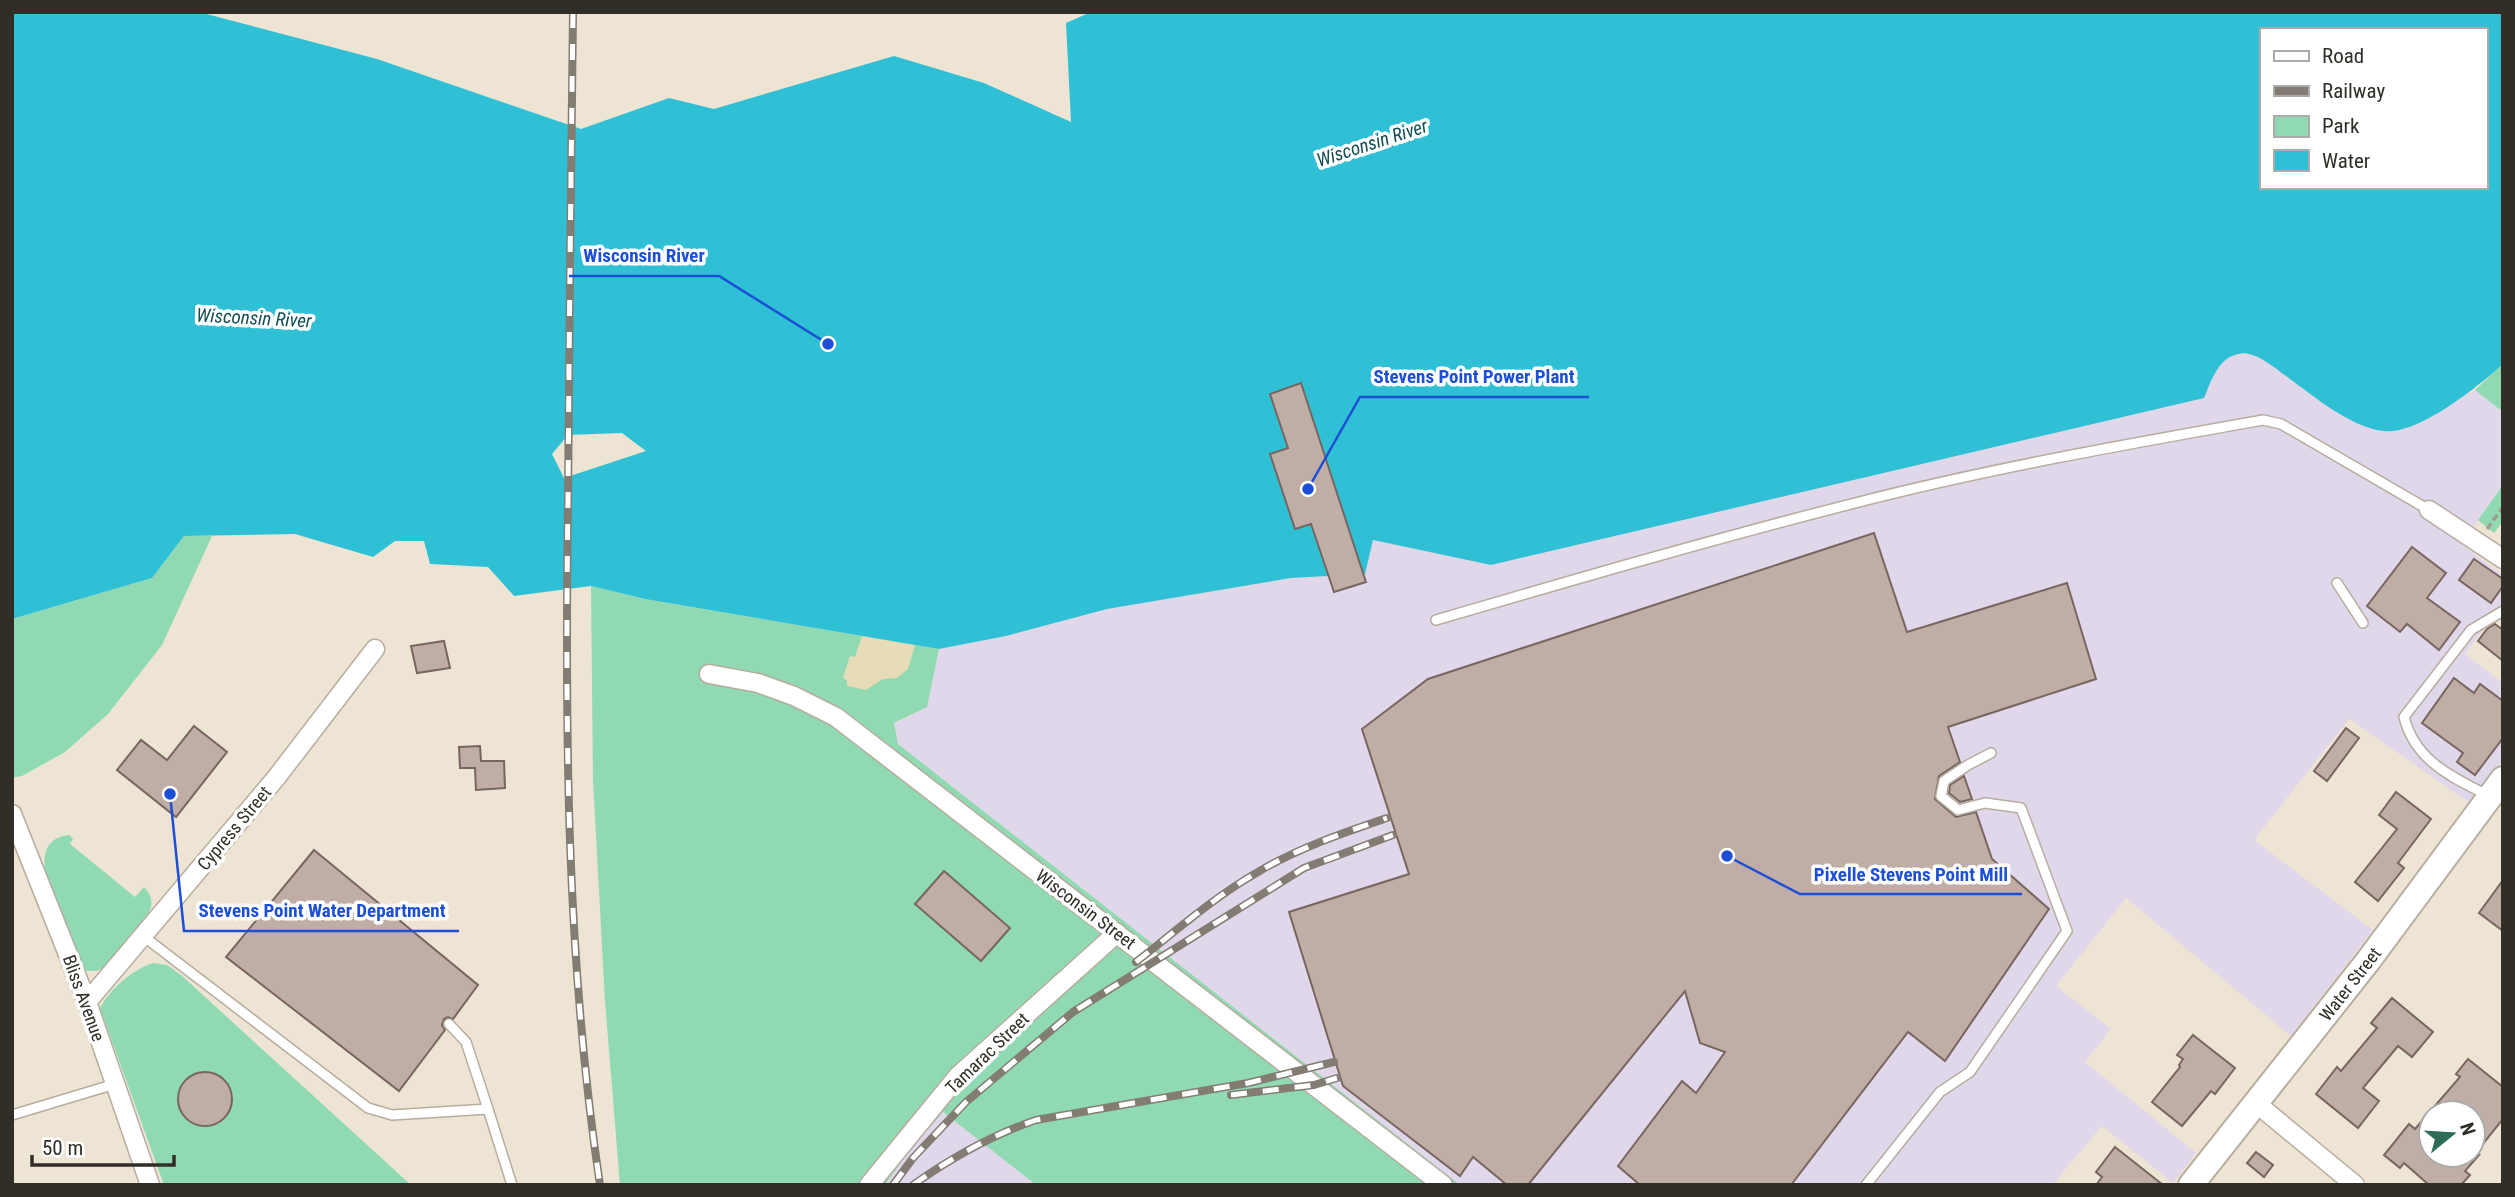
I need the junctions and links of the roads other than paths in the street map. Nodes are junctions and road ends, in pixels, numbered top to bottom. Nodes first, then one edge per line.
1 (2429, 510) joint
2 (2503, 559) edge
3 (2337, 583) dead end
4 (2503, 611) edge
5 (1436, 620) dead end
6 (2363, 624) dead end
7 (375, 649) dead end
8 (709, 674) dead end
9 (1991, 753) dead end
10 (2496, 788) edge
11 (13, 818) edge
12 (1117, 933) junction
13 (143, 936) junction
14 (87, 1002) junction
15 (449, 1024) dead end
16 (115, 1084) junction
17 (2256, 1103) junction
18 (488, 1109) junction
19 (12, 1115) edge
20 (150, 1185) edge
21 (512, 1185) edge
22 (869, 1185) edge
23 (1443, 1185) edge
24 (1866, 1185) edge
25 (2191, 1185) edge
26 (2355, 1185) edge

1 - 2 street
1 - 5 lane
3 - 6 lane
4 - 10 lane
7 - 13 street, Cypress Street
8 - 12 street, Wisconsin Street
9 - 24 lane
10 - 17 street, Water Street
11 - 14 street, Bliss Avenue
12 - 22 street, Tamarac Street
12 - 23 street, Wisconsin Street
13 - 14 street, Cypress Street
13 - 18 lane
14 - 16 street, Bliss Avenue
15 - 18 lane
16 - 19 lane
16 - 20 street, Bliss Avenue
17 - 25 street, Water Street
17 - 26 street
18 - 21 lane

